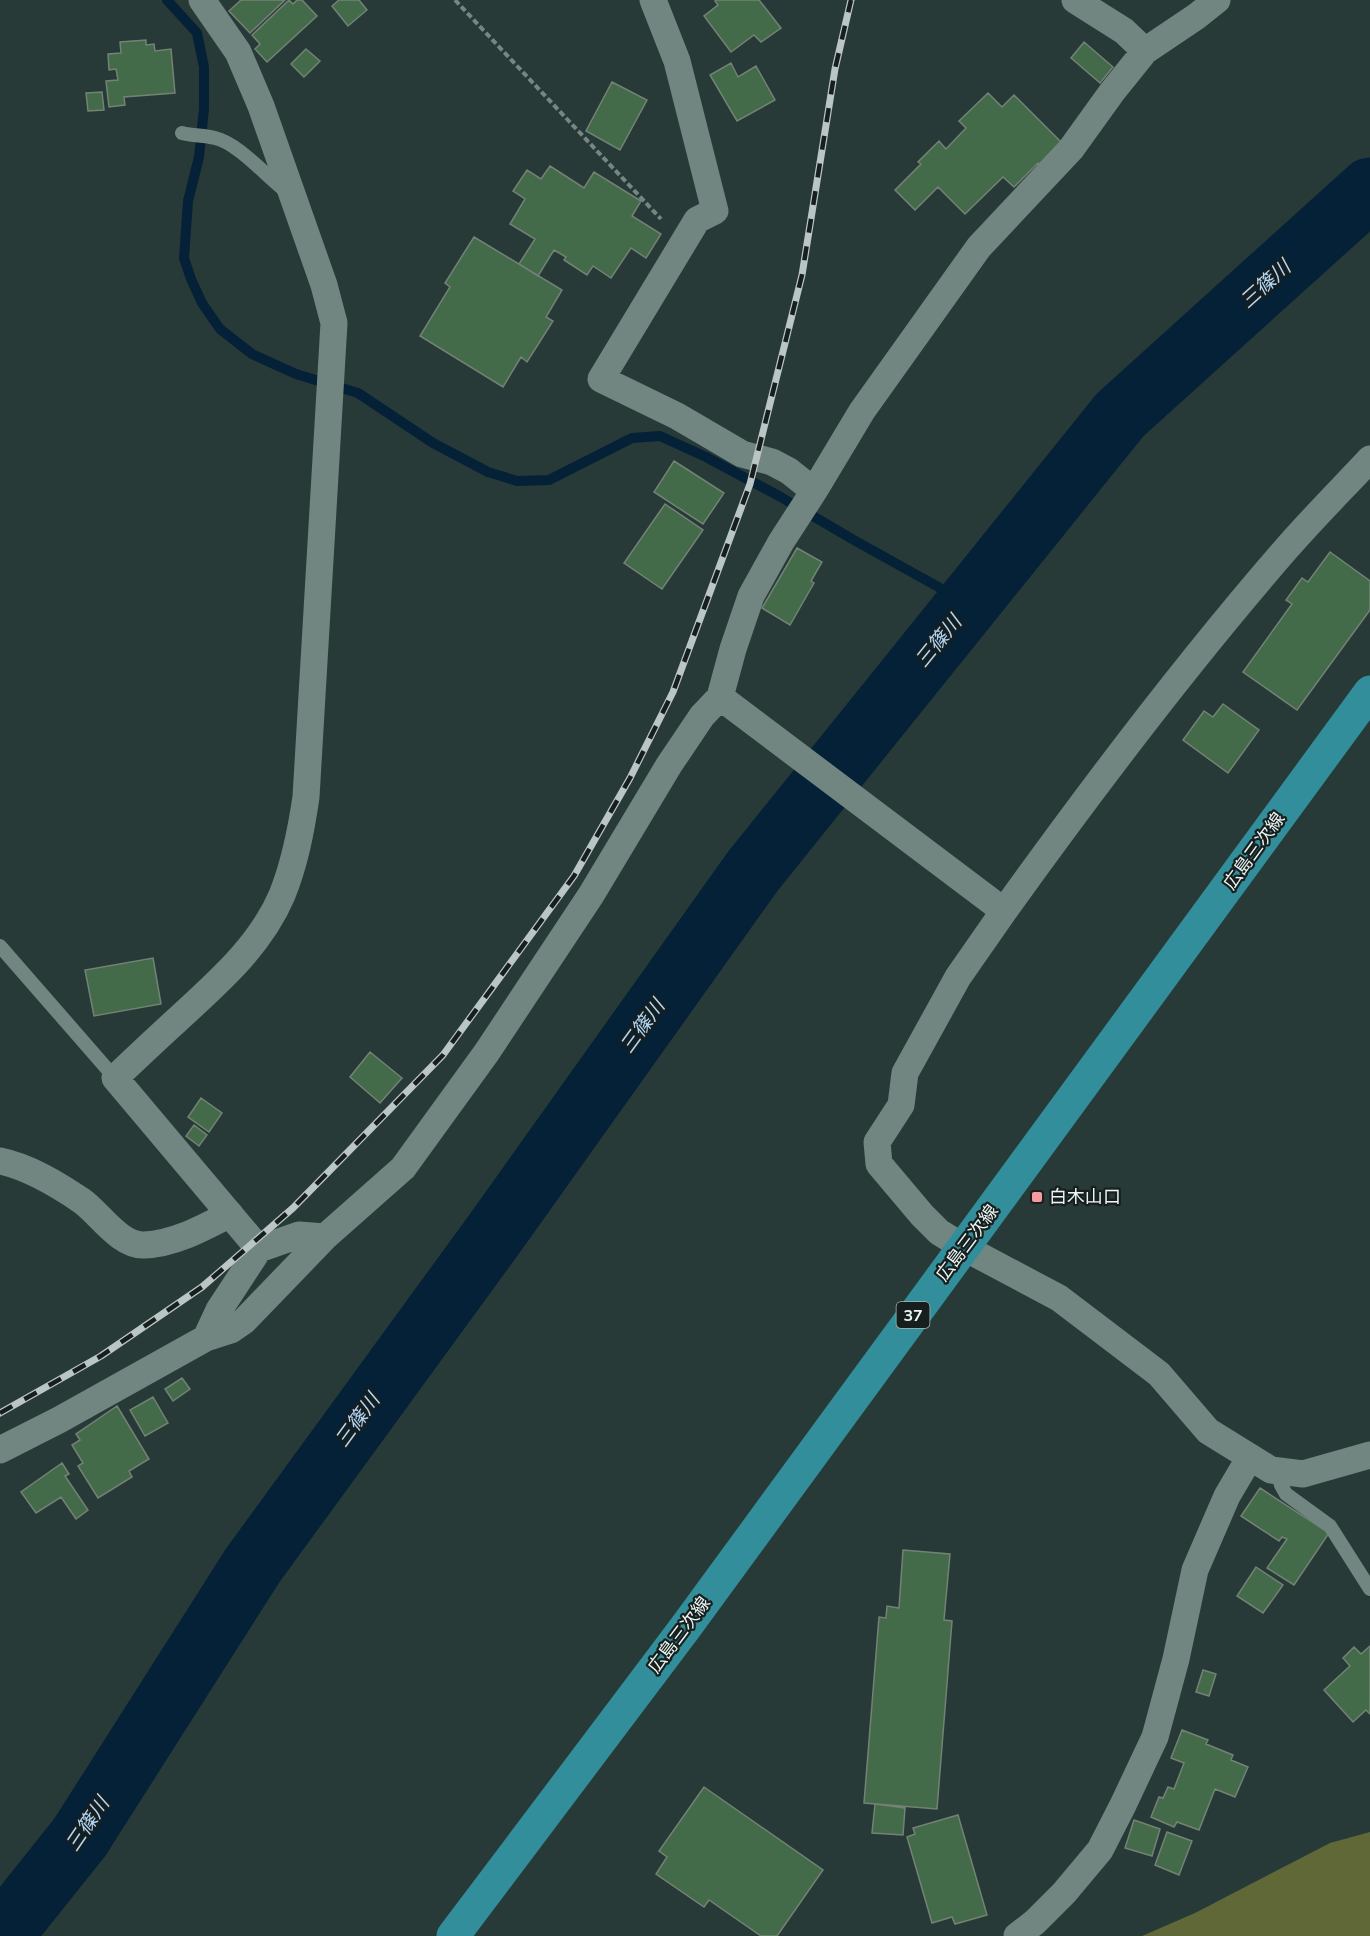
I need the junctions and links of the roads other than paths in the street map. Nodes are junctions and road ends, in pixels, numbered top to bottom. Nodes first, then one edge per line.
1 (202, 0) edge
2 (653, 0) edge
3 (1075, 0) edge
4 (1217, 0) edge
5 (1145, 51) junction
6 (186, 134) dead end
7 (290, 195) junction
8 (1370, 459) edge
9 (814, 491) junction
10 (1370, 692) edge
11 (726, 702) junction
12 (996, 905) junction
13 (0, 946) edge
14 (115, 1078) junction
15 (0, 1161) edge
16 (230, 1214) junction
17 (325, 1236) junction
18 (963, 1247) junction
19 (259, 1249) junction
20 (206, 1338) junction
21 (0, 1450) edge
22 (1370, 1455) edge
23 (1250, 1457) junction
24 (1277, 1471) junction
25 (1370, 1589) edge
26 (453, 1936) edge
27 (1017, 1936) edge

1 - 7 street
2 - 9 street
3 - 5 street
4 - 5 street
5 - 9 street
6 - 7 lane
7 - 14 street
8 - 12 street
9 - 11 street
10 - 18 main road, 広島三次線 / 37
11 - 12 street
11 - 17 street
12 - 18 street
13 - 14 lane
14 - 16 street
15 - 16 street
16 - 19 street
17 - 19 street
17 - 20 street
18 - 23 street
18 - 26 main road, 広島三次線 / 37
19 - 20 street
20 - 21 street
22 - 24 street
23 - 24 street
23 - 27 street
24 - 25 lane

